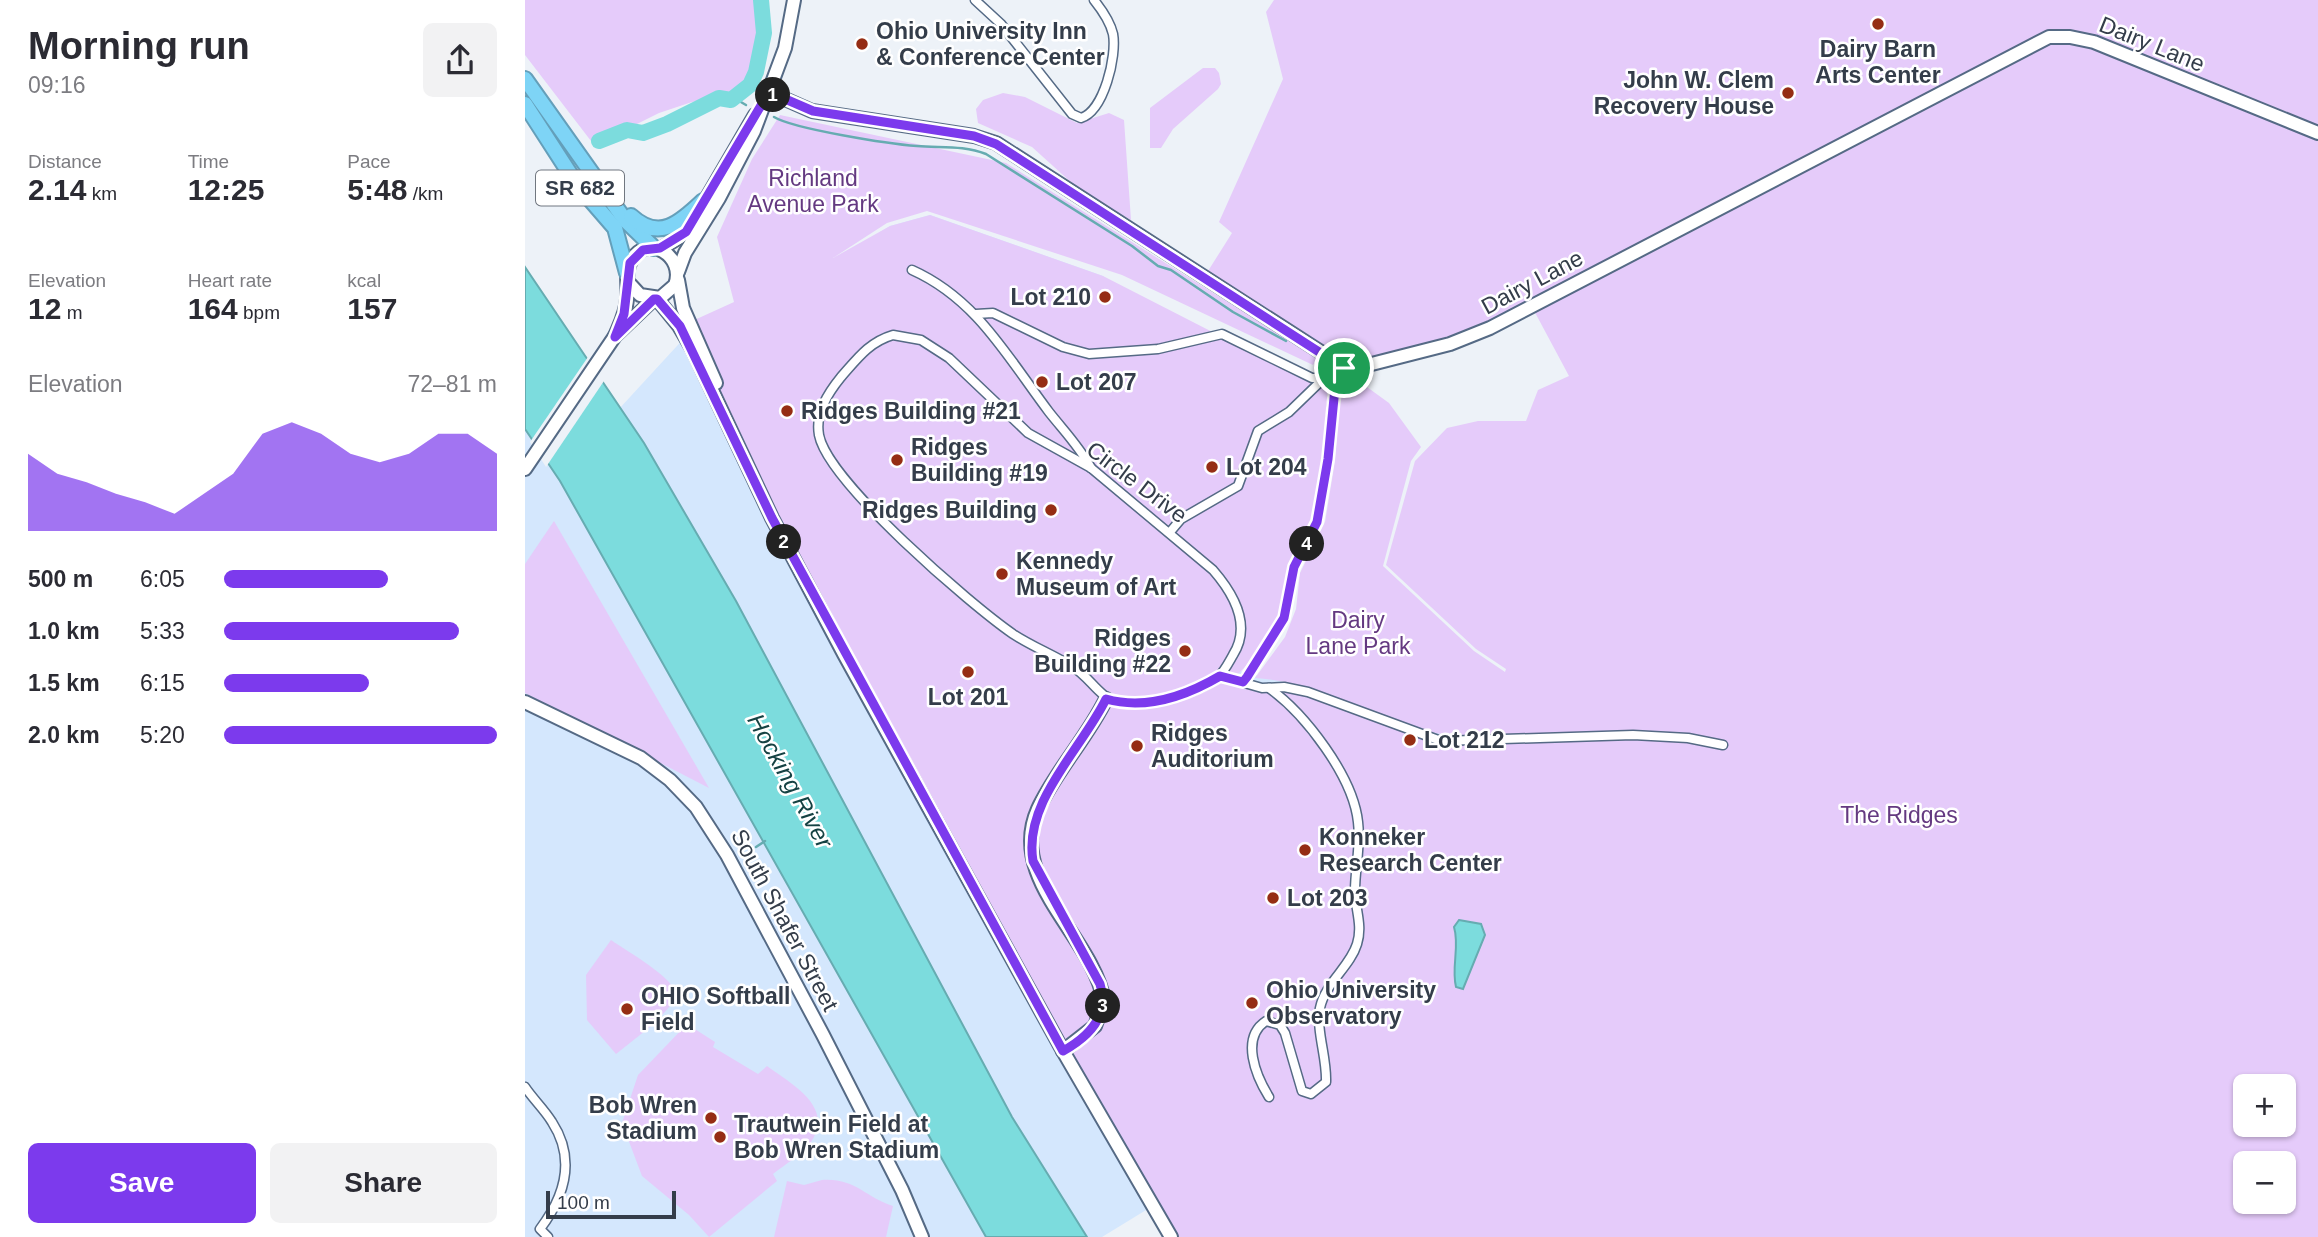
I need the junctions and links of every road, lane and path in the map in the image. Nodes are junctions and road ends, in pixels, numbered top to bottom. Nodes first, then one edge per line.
1 (794, 0) edge
2 (975, 0) edge
3 (1094, 0) edge
4 (525, 79) edge
5 (769, 92) junction
6 (525, 104) edge
7 (760, 110) junction
8 (2318, 133) edge
9 (610, 194) junction
10 (703, 201) junction
11 (657, 248) junction
12 (912, 270) dead end
13 (678, 274) junction
14 (627, 277) junction
15 (655, 299) junction
16 (977, 314) junction
17 (615, 337) junction
18 (1344, 368) junction
19 (721, 411) junction
20 (1091, 468) junction
21 (525, 469) edge
22 (1170, 532) junction
23 (1220, 676) junction
24 (1243, 682) junction
25 (1269, 688) junction
26 (1106, 699) junction
27 (525, 702) edge
28 (1723, 745) dead end
29 (1063, 1051) junction
30 (525, 1087) edge
31 (1269, 1097) dead end
32 (548, 1237) edge
33 (922, 1237) edge
34 (1171, 1237) edge

1 - 5 street
2 - 3 street
4 - 9 highway, SR 682
5 - 7 street
5 - 18 street
6 - 14 highway, SR 682
7 - 10 street
7 - 13 street
8 - 18 street, Dairy Lane
9 - 10 highway
9 - 11 highway, SR 682
10 - 11 street
11 - 13 street
11 - 14 street
12 - 16 street
13 - 15 street
13 - 19 street
14 - 15 street
14 - 17 street
15 - 17 street
15 - 19 street
16 - 18 street
16 - 20 street
17 - 21 street
18 - 22 street
18 - 24 street
19 - 29 street
20 - 22 street, Circle Drive
20 - 26 street, Circle Drive
22 - 23 street, Circle Drive
23 - 24 street
23 - 26 street
24 - 25 street
25 - 28 street
25 - 31 street
26 - 29 street
27 - 33 street, South Shafer Street
29 - 34 street
30 - 32 street

